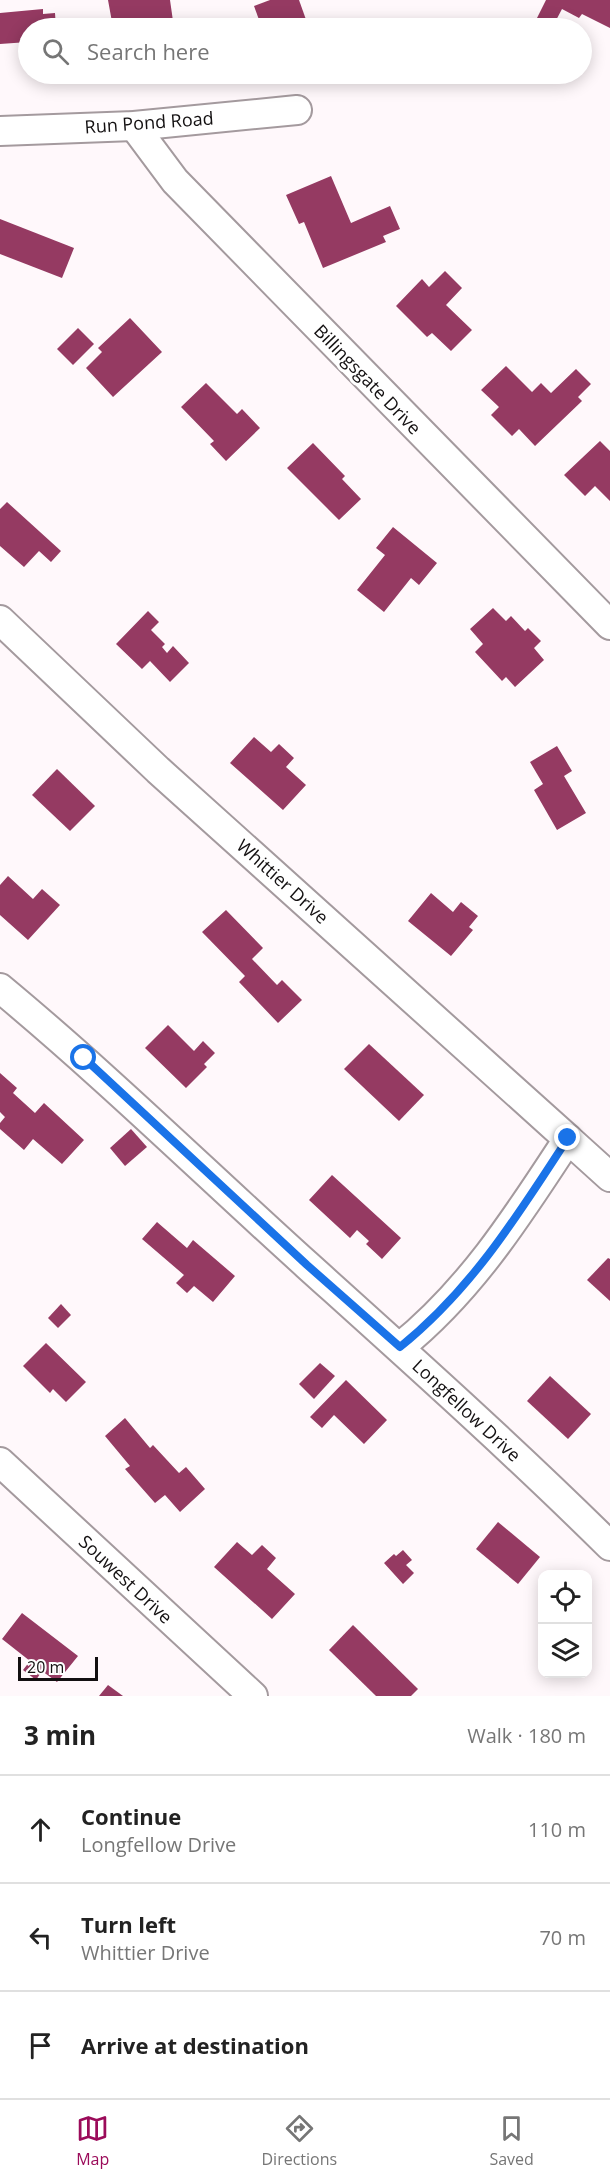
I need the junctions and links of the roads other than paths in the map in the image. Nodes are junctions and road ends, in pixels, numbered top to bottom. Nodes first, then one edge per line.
1 (297, 110) dead end
2 (134, 126) junction
3 (0, 131) edge
4 (0, 621) edge
5 (610, 625) edge
6 (0, 988) edge
7 (568, 1138) junction
8 (610, 1177) edge
9 (400, 1347) junction
10 (0, 1462) edge
11 (610, 1546) edge
12 (253, 1696) edge

1 - 2 street, Run Pond Road
2 - 3 street, Run Pond Road
2 - 5 street, Billingsgate Drive
4 - 7 street, Whittier Drive
6 - 9 street, Longfellow Drive
7 - 8 street, Whittier Drive
7 - 9 street
9 - 11 street, Longfellow Drive
10 - 12 street, Souwest Drive

